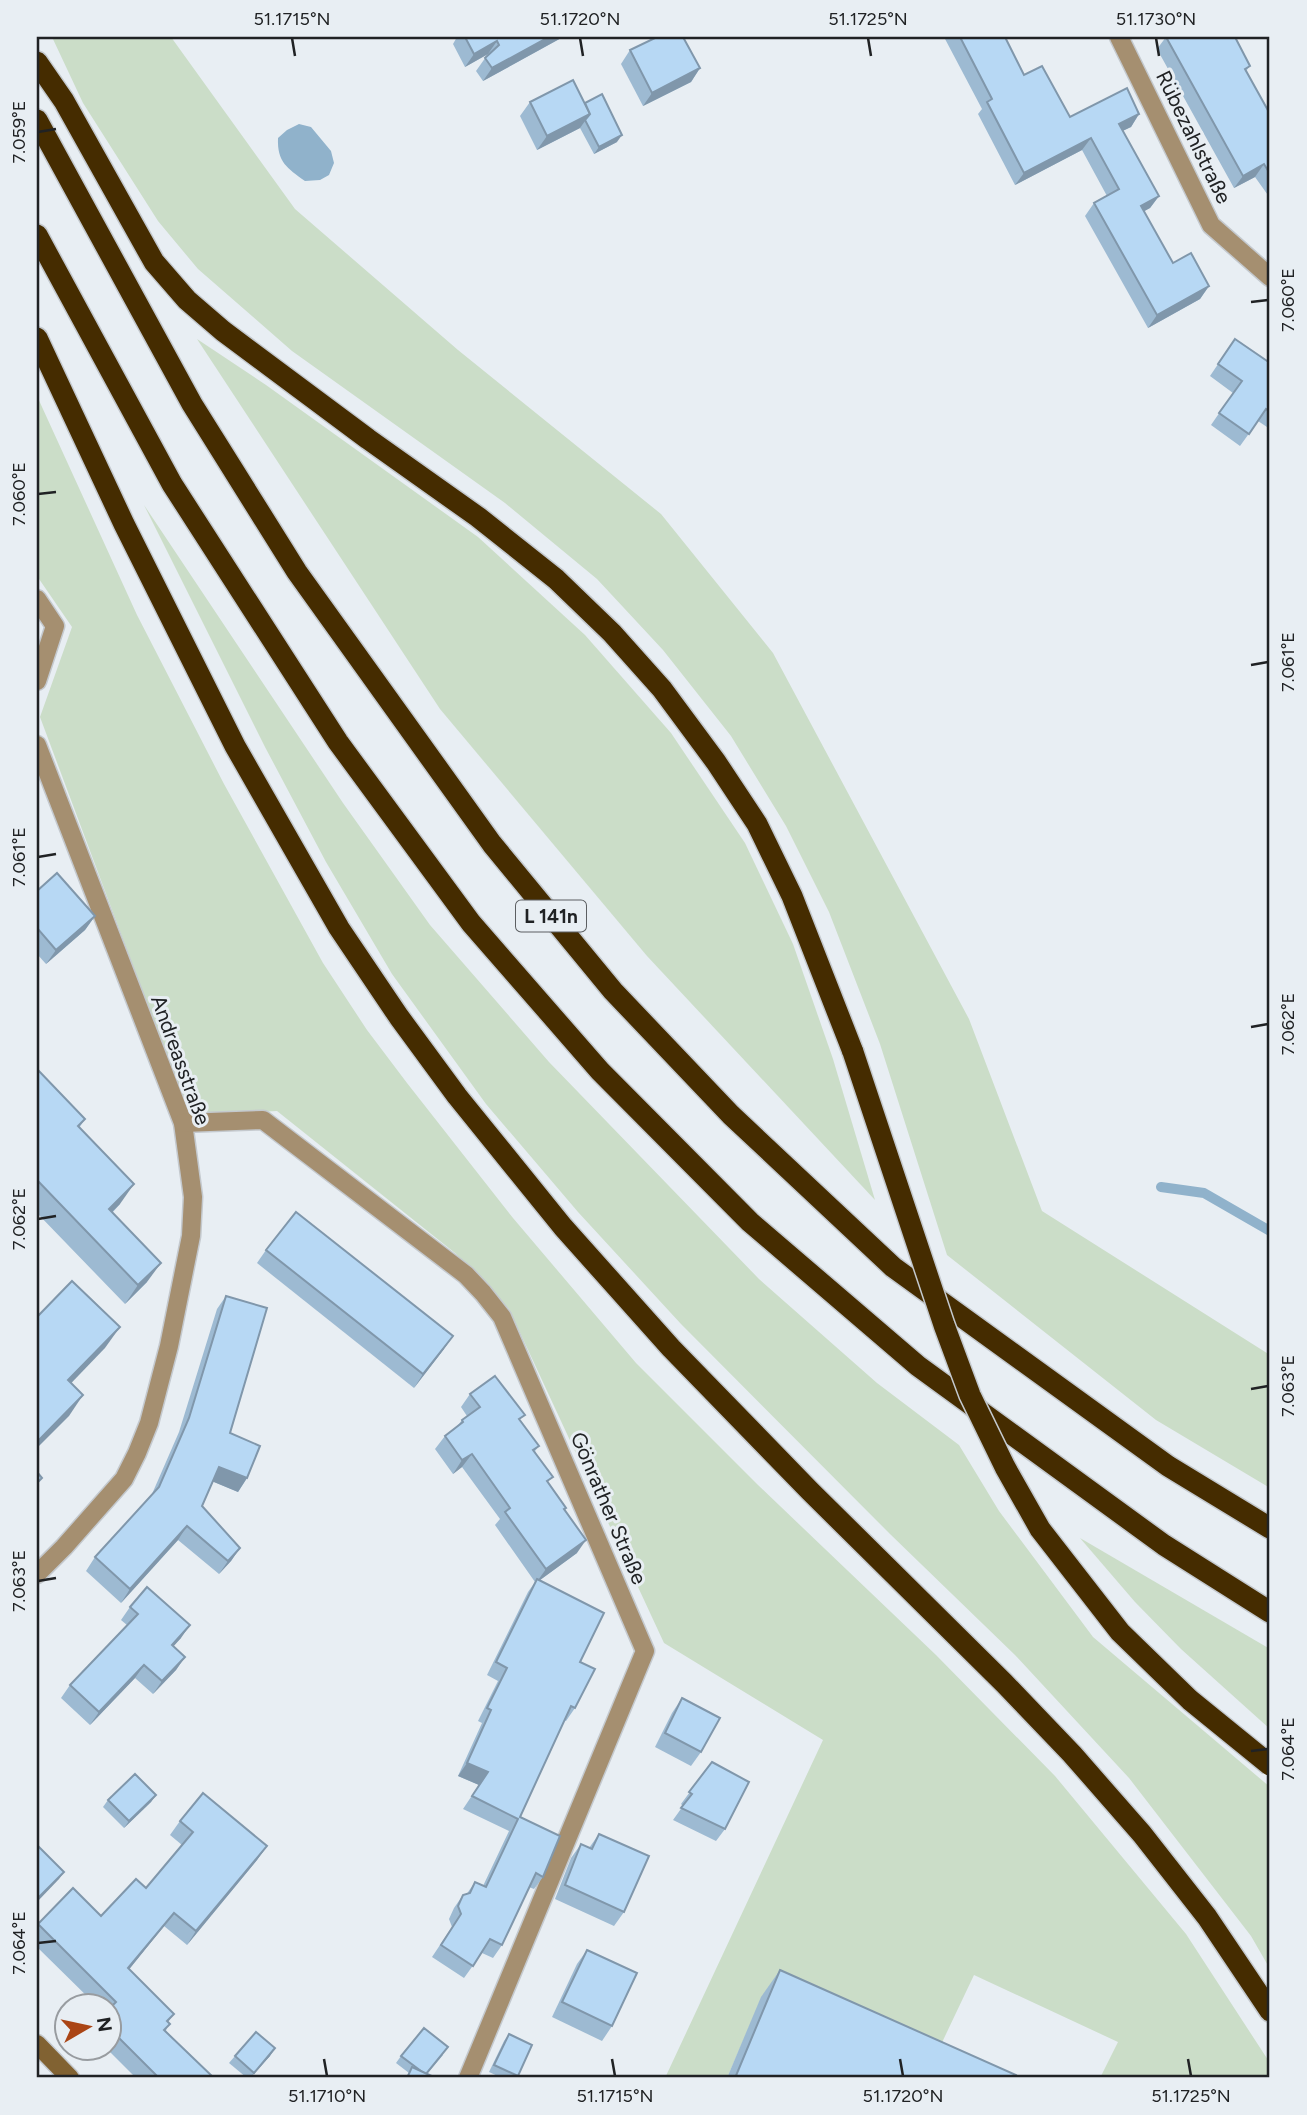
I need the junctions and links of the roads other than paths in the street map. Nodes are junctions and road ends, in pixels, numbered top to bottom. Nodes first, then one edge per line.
1 (1119, 37) edge
2 (37, 62) edge
3 (37, 120) edge
4 (37, 235) edge
5 (1270, 277) edge
6 (37, 338) edge
7 (37, 599) edge
8 (37, 681) edge
9 (37, 745) edge
10 (183, 1123) junction
11 (1270, 1528) edge
12 (37, 1574) edge
13 (1270, 1612) edge
14 (1270, 1765) edge
15 (1270, 2011) edge
16 (37, 2044) edge
17 (71, 2078) edge
18 (468, 2078) edge

1 - 5 street, Rübezahlstraße
2 - 14 highway, bridge
3 - 11 highway, L 141n
4 - 13 highway, L 141n
6 - 15 highway
7 - 8 street
9 - 10 street, Andreasstraße
10 - 12 street, Andreasstraße
10 - 18 street, Gönrather Straße
16 - 17 main road

